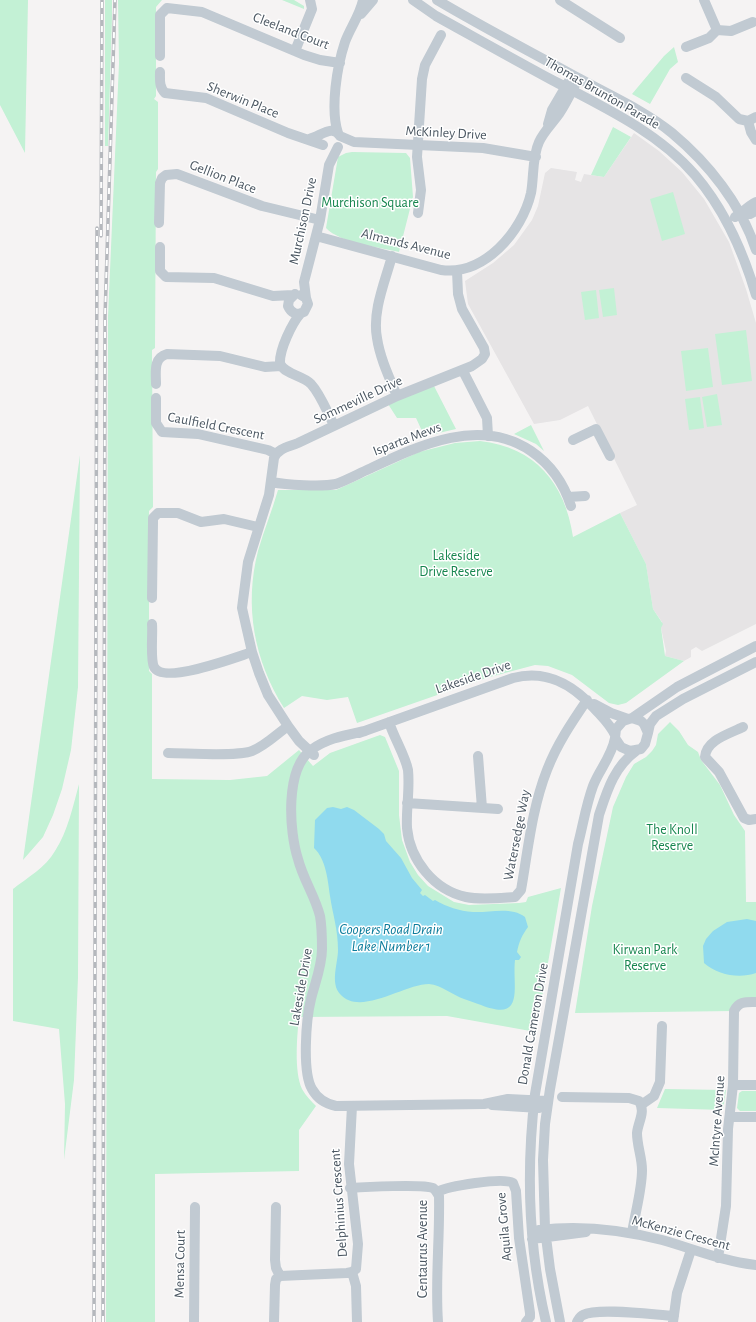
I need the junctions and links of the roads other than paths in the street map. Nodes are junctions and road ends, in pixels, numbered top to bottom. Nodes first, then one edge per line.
1 (310, 0) edge
2 (363, 0) edge
3 (373, 0) edge
4 (414, 0) edge
5 (437, 0) edge
6 (560, 0) edge
7 (704, 0) edge
8 (166, 4) edge
9 (355, 21) junction
10 (753, 22) dead end
11 (716, 30) junction
12 (441, 36) dead end
13 (620, 38) dead end
14 (686, 47) dead end
15 (295, 51) junction
16 (160, 56) dead end
17 (340, 63) junction
18 (160, 72) dead end
19 (576, 76) junction
20 (686, 78) dead end
21 (569, 88) junction
22 (334, 115) junction
23 (752, 119) edge
24 (324, 140) junction
25 (339, 140) junction
26 (756, 140) edge
27 (417, 145) junction
28 (536, 157) junction
29 (329, 165) junction
30 (756, 202) edge
31 (748, 212) edge
32 (418, 213) dead end
33 (320, 220) junction
34 (728, 221) junction
35 (159, 223) dead end
36 (316, 236) junction
37 (160, 247) dead end
38 (756, 250) edge
39 (392, 256) junction
40 (457, 271) junction
41 (304, 282) junction
42 (294, 295) junction
43 (756, 295) edge
44 (273, 296) junction
45 (306, 298) junction
46 (290, 310) junction
47 (302, 313) junction
48 (291, 327) junction
49 (281, 366) junction
50 (462, 371) junction
51 (156, 384) dead end
52 (397, 396) junction
53 (156, 398) dead end
54 (334, 426) junction
55 (488, 436) junction
56 (573, 440) dead end
57 (276, 454) junction
58 (610, 456) dead end
59 (272, 482) junction
60 (585, 496) dead end
61 (258, 527) junction
62 (152, 598) dead end
63 (152, 624) dead end
64 (756, 646) edge
65 (252, 652) junction
66 (756, 662) edge
67 (587, 700) junction
68 (630, 718) junction
69 (389, 722) junction
70 (288, 726) junction
71 (743, 727) dead end
72 (648, 733) junction
73 (615, 737) junction
74 (314, 751) junction
75 (636, 751) junction
76 (168, 753) dead end
77 (478, 756) dead end
78 (407, 803) junction
79 (482, 808) junction
80 (498, 809) dead end
81 (752, 819) edge
82 (756, 1002) edge
83 (662, 1026) dead end
84 (734, 1085) junction
85 (756, 1085) edge
86 (562, 1097) dead end
87 (534, 1103) junction
88 (548, 1105) junction
89 (641, 1105) junction
90 (352, 1106) junction
91 (730, 1117) junction
92 (756, 1117) edge
93 (350, 1188) junction
94 (437, 1192) junction
95 (195, 1207) dead end
96 (276, 1207) dead end
97 (546, 1233) junction
98 (632, 1233) junction
99 (531, 1235) junction
100 (691, 1250) junction
101 (718, 1258) junction
102 (756, 1265) edge
103 (352, 1272) junction
104 (280, 1276) junction
105 (674, 1319) edge
106 (194, 1322) edge
107 (274, 1322) edge
108 (357, 1322) edge
109 (438, 1322) edge
110 (526, 1322) edge
111 (546, 1322) edge
112 (560, 1322) edge
113 (578, 1322) edge

1 - 15 street
2 - 9 street
3 - 9 street
4 - 21 street, Thomas Brunton Parade
5 - 19 street, Thomas Brunton Parade
6 - 13 street
7 - 11 street
8 - 15 street, Cleeland Court
8 - 16 street, Cleeland Court
9 - 17 street
10 - 11 street
11 - 14 street
12 - 27 street
15 - 17 street, Cleeland Court
17 - 22 street
18 - 24 street, Sherwin Place
19 - 21 street, Almands Avenue
19 - 31 street, Thomas Brunton Parade
20 - 23 street
21 - 28 street, Almands Avenue
21 - 34 street, Thomas Brunton Parade
22 - 24 street
22 - 25 street
23 - 26 street
24 - 25 street
24 - 25 street
24 - 29 street, Murchison Drive
25 - 27 street, McKinley Drive
25 - 29 street, Murchison Drive
27 - 28 street, McKinley Drive
27 - 32 street
28 - 40 street, Almands Avenue
29 - 33 street, Murchison Drive
30 - 31 street
31 - 34 street
31 - 38 street, Thomas Brunton Parade
33 - 35 street, Gellion Place
33 - 36 street, Murchison Drive
34 - 43 street, Thomas Brunton Parade
36 - 39 street, Almands Avenue
36 - 41 street, Murchison Drive
37 - 44 street
39 - 40 street, Almands Avenue
39 - 52 street
40 - 50 street, Sommeville Drive
41 - 42 street, Murchison Drive
41 - 45 street, Murchison Drive
42 - 44 street
42 - 45 street
42 - 46 street
44 - 46 street
45 - 47 street
46 - 47 street
46 - 48 street
47 - 48 street
48 - 49 street
49 - 51 street
49 - 54 street
50 - 52 street, Sommeville Drive
50 - 55 street
52 - 54 street, Sommeville Drive
53 - 57 street, Caulfield Crescent
54 - 57 street, Sommeville Drive
55 - 59 street, Isparta Mews
55 - 60 street, Isparta Mews
56 - 58 street
57 - 59 street
59 - 61 street
61 - 62 street
61 - 65 street
63 - 65 street
64 - 68 street
65 - 70 street
66 - 72 street
67 - 68 street, Lakeside Drive
67 - 69 street, Lakeside Drive
67 - 73 street, Lakeside Drive
67 - 78 street, Watersedge Way
68 - 72 street
68 - 73 street
69 - 74 street, Lakeside Drive
69 - 78 street, Watersedge Way
70 - 74 street
70 - 76 street
71 - 81 street
72 - 75 street
73 - 75 street
73 - 87 street, Donald Cameron Drive
74 - 90 street, Lakeside Drive
75 - 88 street, Donald Cameron Drive
77 - 79 street
78 - 79 street
79 - 80 street
82 - 84 street, McIntyre Avenue
83 - 89 street
84 - 85 street
84 - 91 street, McIntyre Avenue
86 - 89 street
87 - 88 street, Lakeside Drive
87 - 90 street, Lakeside Drive
87 - 99 street, Donald Cameron Drive
88 - 97 street, Donald Cameron Drive
89 - 98 street
90 - 93 street, Delphinius Crescent
91 - 92 street
91 - 101 street, McIntyre Avenue
93 - 94 street, Centaurus Avenue
93 - 103 street, Delphinius Crescent
94 - 109 street, Centaurus Avenue
94 - 110 street, Aquila Grove
95 - 106 street, Mensa Court
96 - 104 street
97 - 98 street, McKenzie Crescent
97 - 99 street, McKenzie Crescent
97 - 112 street, Donald Cameron Drive
98 - 100 street, McKenzie Crescent
99 - 111 street, Donald Cameron Drive
100 - 101 street, McKenzie Crescent
100 - 105 street
101 - 102 street, McKenzie Crescent
103 - 104 street, Delphinius Crescent
103 - 108 street
104 - 107 street
105 - 113 street

